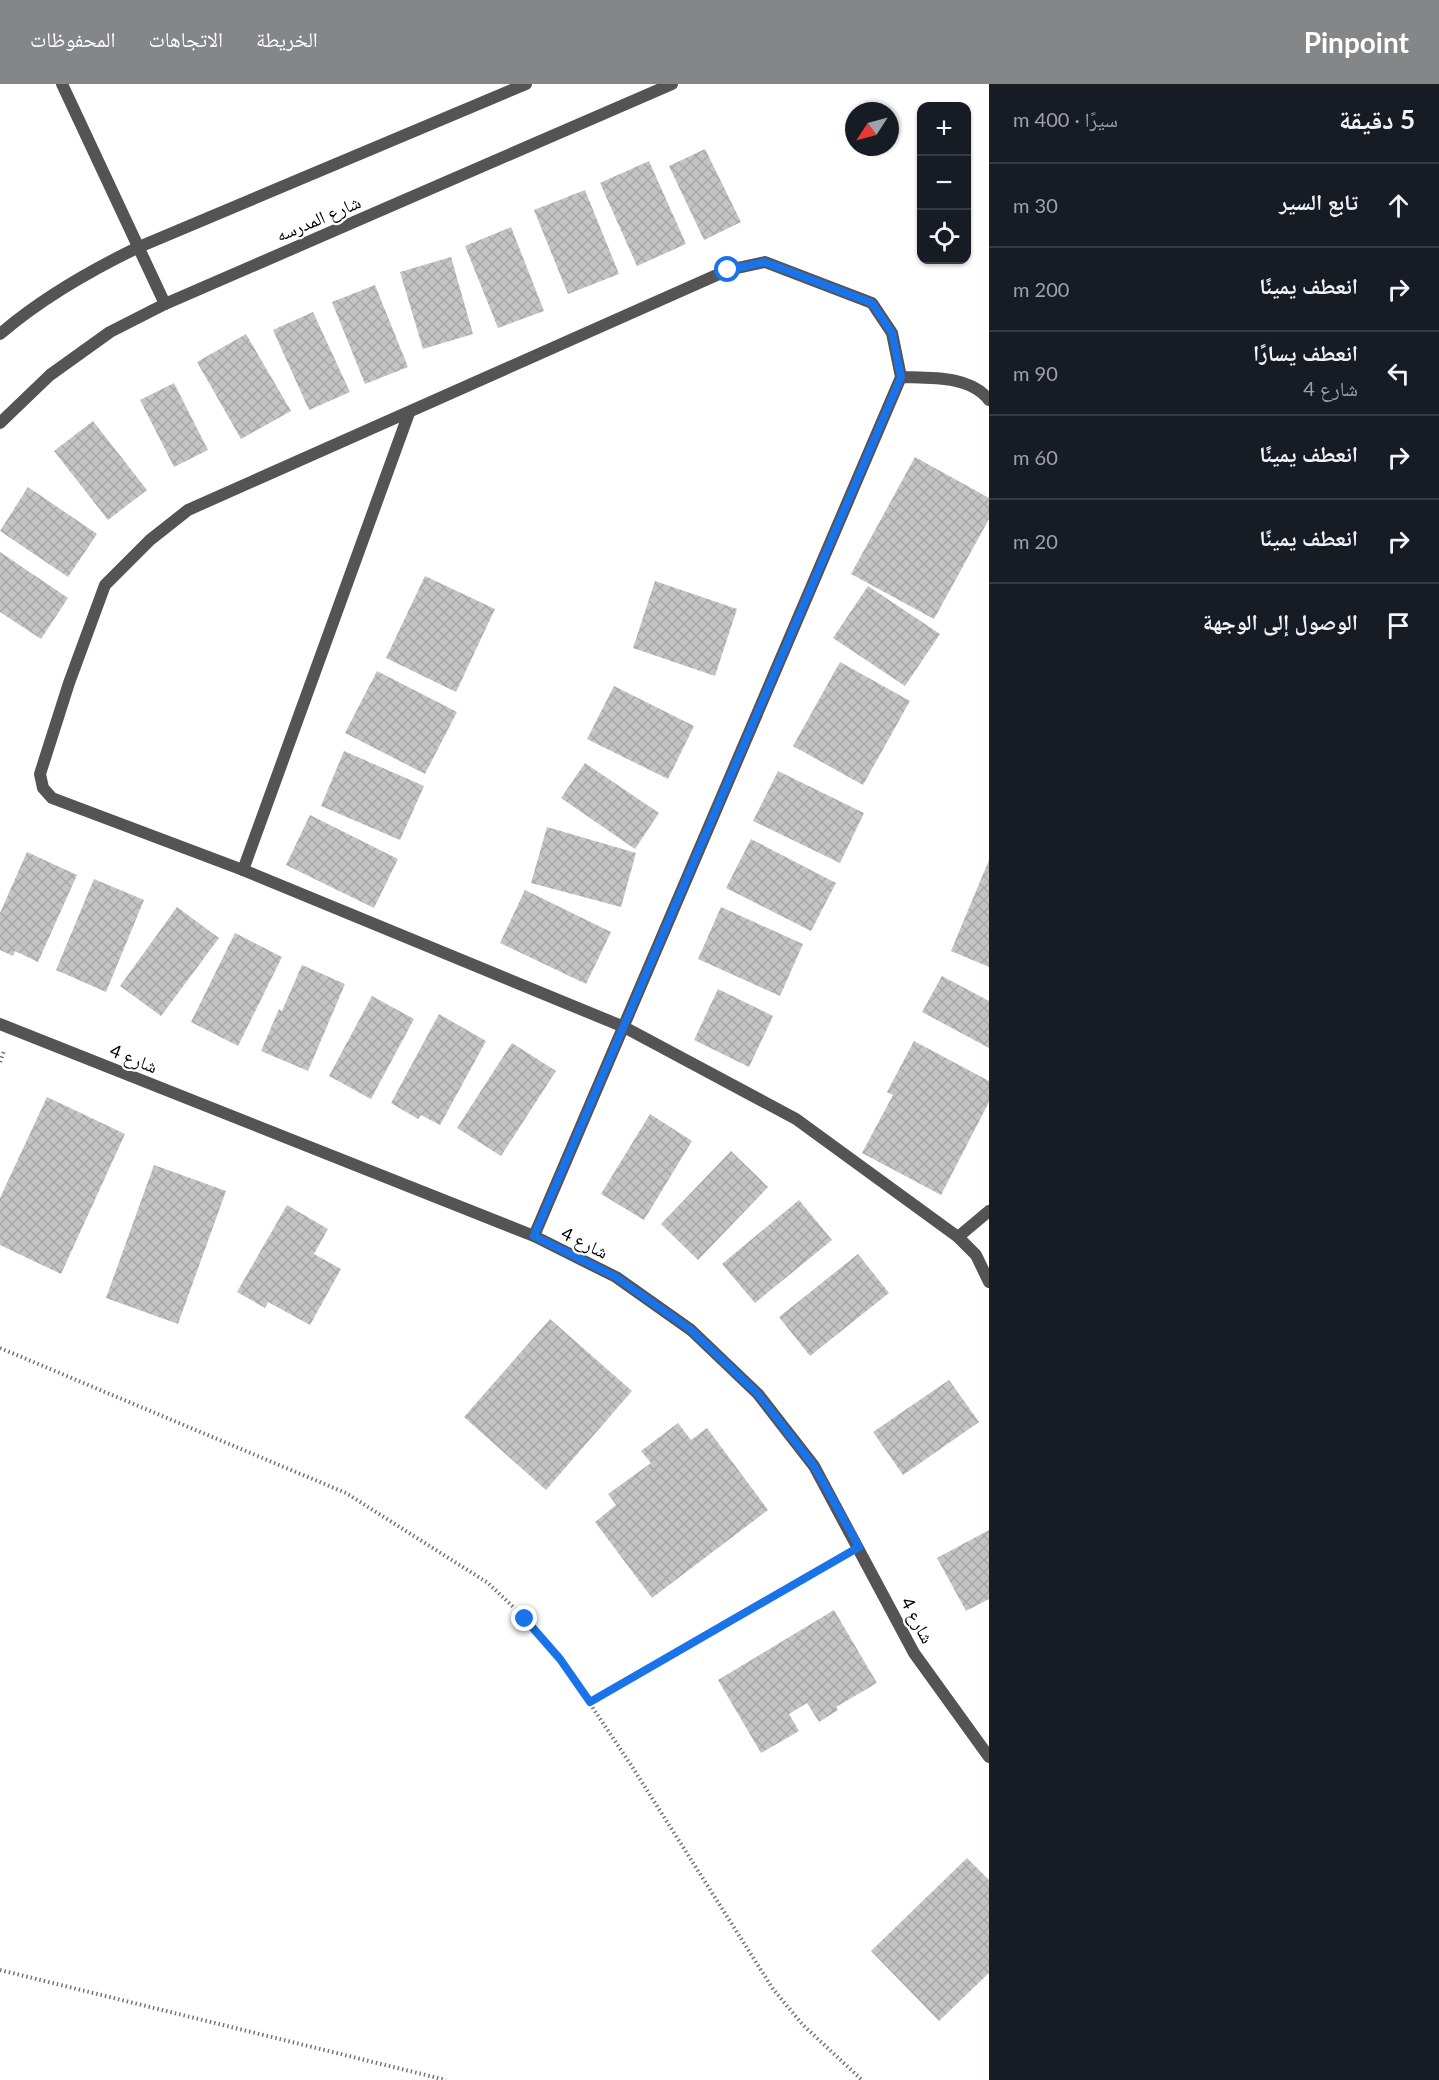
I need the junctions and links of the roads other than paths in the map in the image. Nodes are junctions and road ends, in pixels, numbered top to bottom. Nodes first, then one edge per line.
1 (62, 84) edge
2 (526, 84) edge
3 (672, 84) edge
4 (139, 247) junction
5 (165, 304) junction
6 (0, 334) edge
7 (901, 377) junction
8 (989, 400) edge
9 (410, 412) junction
10 (0, 423) edge
11 (243, 870) junction
12 (0, 1024) edge
13 (624, 1027) junction
14 (989, 1211) edge
15 (534, 1236) junction
16 (958, 1237) junction
17 (989, 1282) edge
18 (989, 1756) edge

1 - 4 street
2 - 4 street
3 - 5 street, شارع المدرسه
4 - 5 street
4 - 6 street
5 - 10 street, شارع المدرسه
7 - 8 street
7 - 9 street
7 - 13 street
9 - 11 street
9 - 11 street
11 - 13 street
12 - 15 street, شارع 4
13 - 15 street
13 - 16 street
14 - 16 street
15 - 18 street, شارع 4
16 - 17 street

